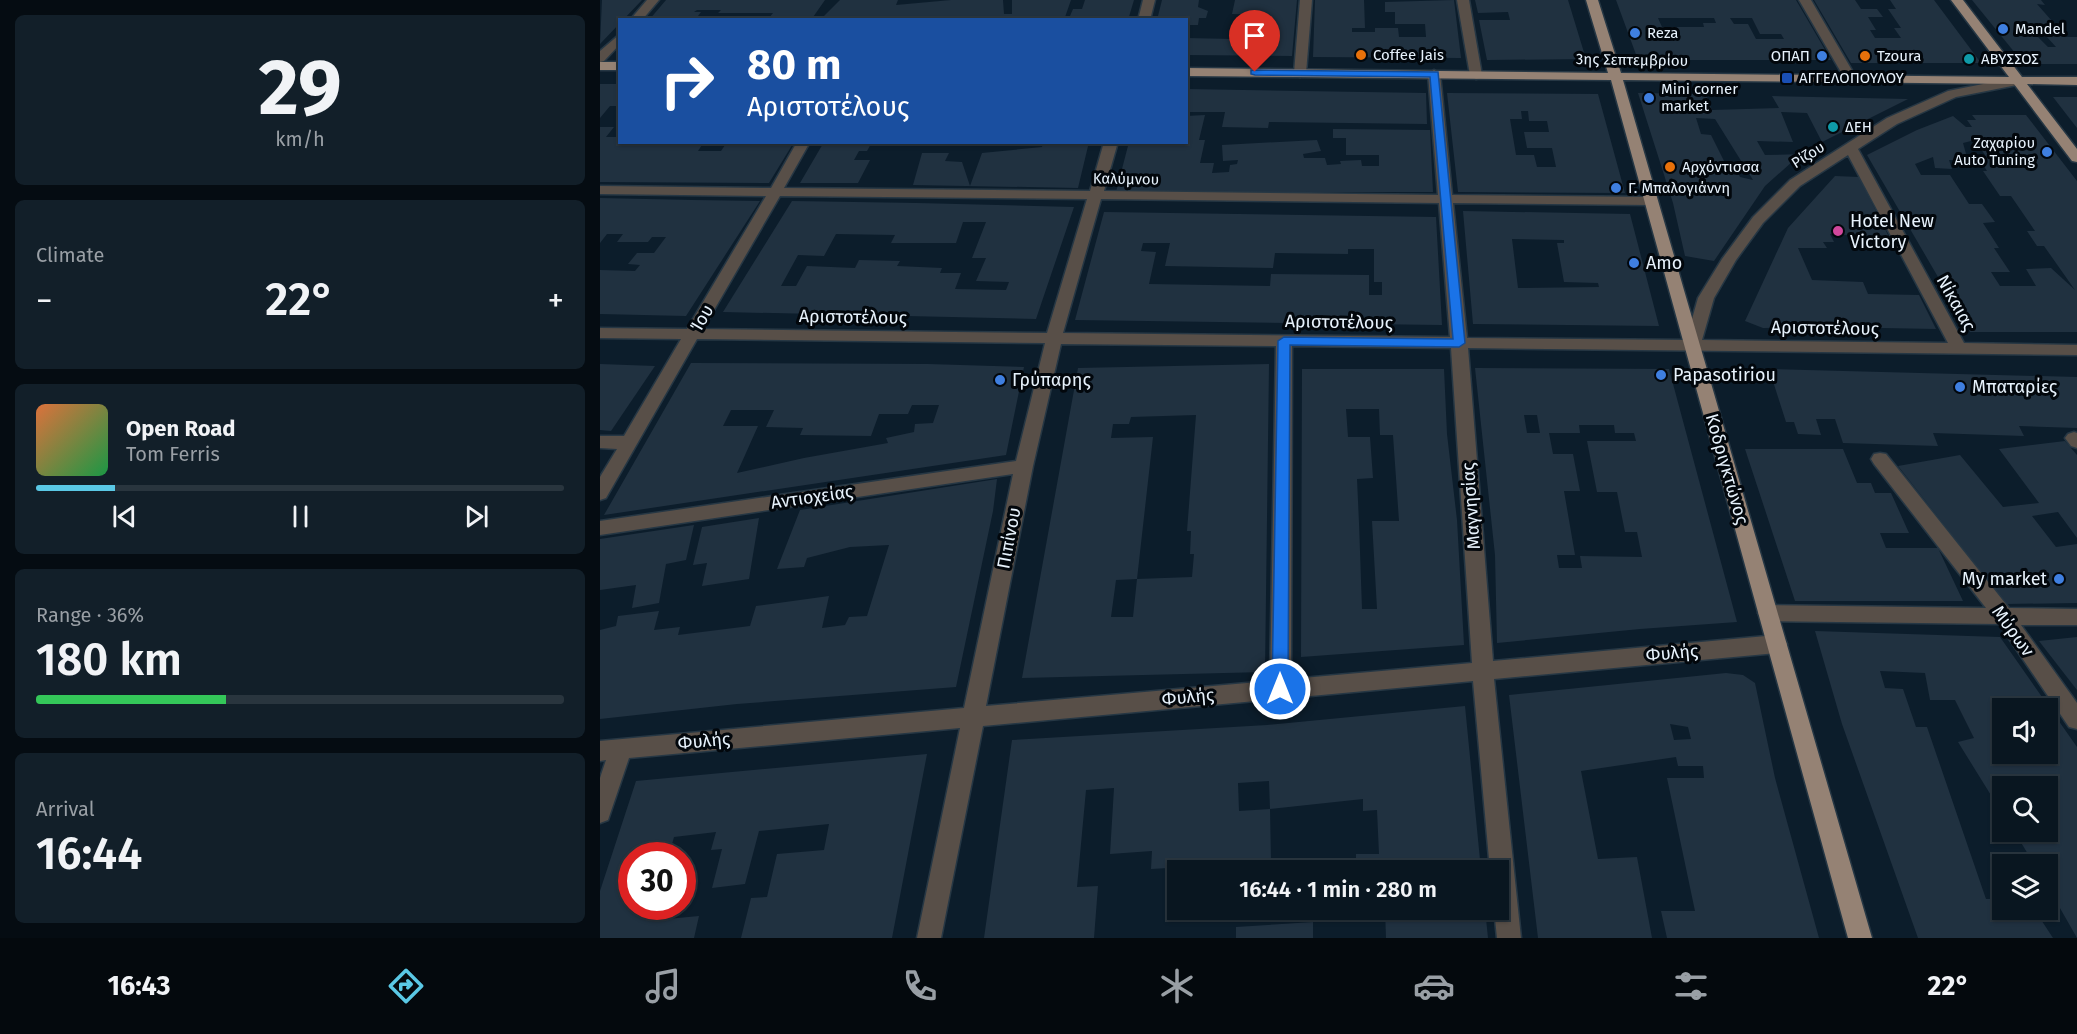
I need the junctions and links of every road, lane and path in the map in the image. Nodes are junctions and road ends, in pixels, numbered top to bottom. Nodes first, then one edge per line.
1 (653, 0) edge
2 (1149, 0) edge
3 (1306, 0) edge
4 (1592, 0) edge
5 (1805, 0) edge
6 (1957, 0) edge
7 (1463, 2) edge
8 (638, 18) edge
9 (1144, 18) edge
10 (618, 39) edge
11 (600, 58) edge
12 (600, 66) edge
13 (618, 66) edge
14 (1188, 72) edge
15 (1300, 73) junction
16 (1434, 74) junction
17 (1476, 75) junction
18 (1616, 76) junction
19 (1851, 79) junction
20 (2018, 81) junction
21 (2077, 81) edge
22 (803, 144) edge
23 (1110, 144) edge
24 (1851, 148) junction
25 (2077, 158) edge
26 (600, 190) edge
27 (776, 192) junction
28 (1095, 195) junction
29 (1447, 199) junction
30 (1651, 201) junction
31 (600, 333) edge
32 (693, 334) junction
33 (1054, 339) junction
34 (1284, 341) junction
35 (1459, 343) junction
36 (1692, 346) junction
37 (1959, 349) junction
38 (2077, 350) edge
39 (600, 442) edge
40 (630, 442) junction
41 (1880, 459) dead end
42 (1024, 466) junction
43 (600, 493) edge
44 (600, 528) edge
45 (1768, 613) junction
46 (2004, 616) junction
47 (2077, 617) edge
48 (1777, 644) junction
49 (1483, 670) junction
50 (1280, 689) junction
51 (974, 717) junction
52 (2077, 720) edge
53 (611, 750) edge
54 (600, 812) edge
55 (929, 938) edge
56 (1509, 938) edge
57 (1860, 938) edge

1 - 8 street
2 - 9 street
3 - 15 street
4 - 18 main road, Κοδριγκτώνος
5 - 19 street
6 - 20 main road
7 - 17 street
10 - 11 street
12 - 13 main road
14 - 15 main road, 3ης Σεπτεμβρίου
15 - 16 main road, 3ης Σεπτεμβρίου
16 - 17 main road, 3ης Σεπτεμβρίου
16 - 29 street, Μαγνησίας
17 - 18 main road, 3ης Σεπτεμβρίου
18 - 19 main road, 3ης Σεπτεμβρίου
18 - 30 main road, Κοδριγκτώνος
19 - 20 main road, 3ης Σεπτεμβρίου
20 - 21 main road, 3ης Σεπτεμβρίου
20 - 24 street, Ρίζου
20 - 25 main road
22 - 27 street, Ίου
23 - 28 street, Πιπίνου
24 - 36 street, Ρίζου
24 - 37 street, Νίκαιας
26 - 27 street, Καλύμνου
27 - 28 street, Καλύμνου
27 - 32 street, Ίου
28 - 29 street, Καλύμνου
28 - 33 street, Πιπίνου
29 - 30 street, Καλύμνου
29 - 35 street, Μαγνησίας
30 - 36 main road, Κοδριγκτώνος
31 - 32 street, Αριστοτέλους
32 - 33 street, Αριστοτέλους
32 - 40 street, Ίου
33 - 34 street, Αριστοτέλους
33 - 42 street, Πιπίνου
34 - 35 street, Αριστοτέλους
34 - 50 street
35 - 36 street, Αριστοτέλους
35 - 49 street, Μαγνησίας
36 - 37 street, Αριστοτέλους
36 - 45 main road, Κοδριγκτώνος
37 - 38 street, Αριστοτέλους
39 - 40 street
40 - 43 street, Ίου
41 - 46 street, Μύρων
42 - 44 street, Αντιοχείας
42 - 51 street, Πιπίνου
45 - 46 street
45 - 48 main road, Κοδριγκτώνος
46 - 47 street
46 - 52 street, Μύρων
48 - 49 street, Φυλής
48 - 57 main road, Κοδριγκτώνος
49 - 50 street, Φυλής
49 - 56 street, Μαγνησίας
50 - 51 street, Φυλής
51 - 53 street, Φυλής
51 - 55 street, Πιπίνου
53 - 54 street

